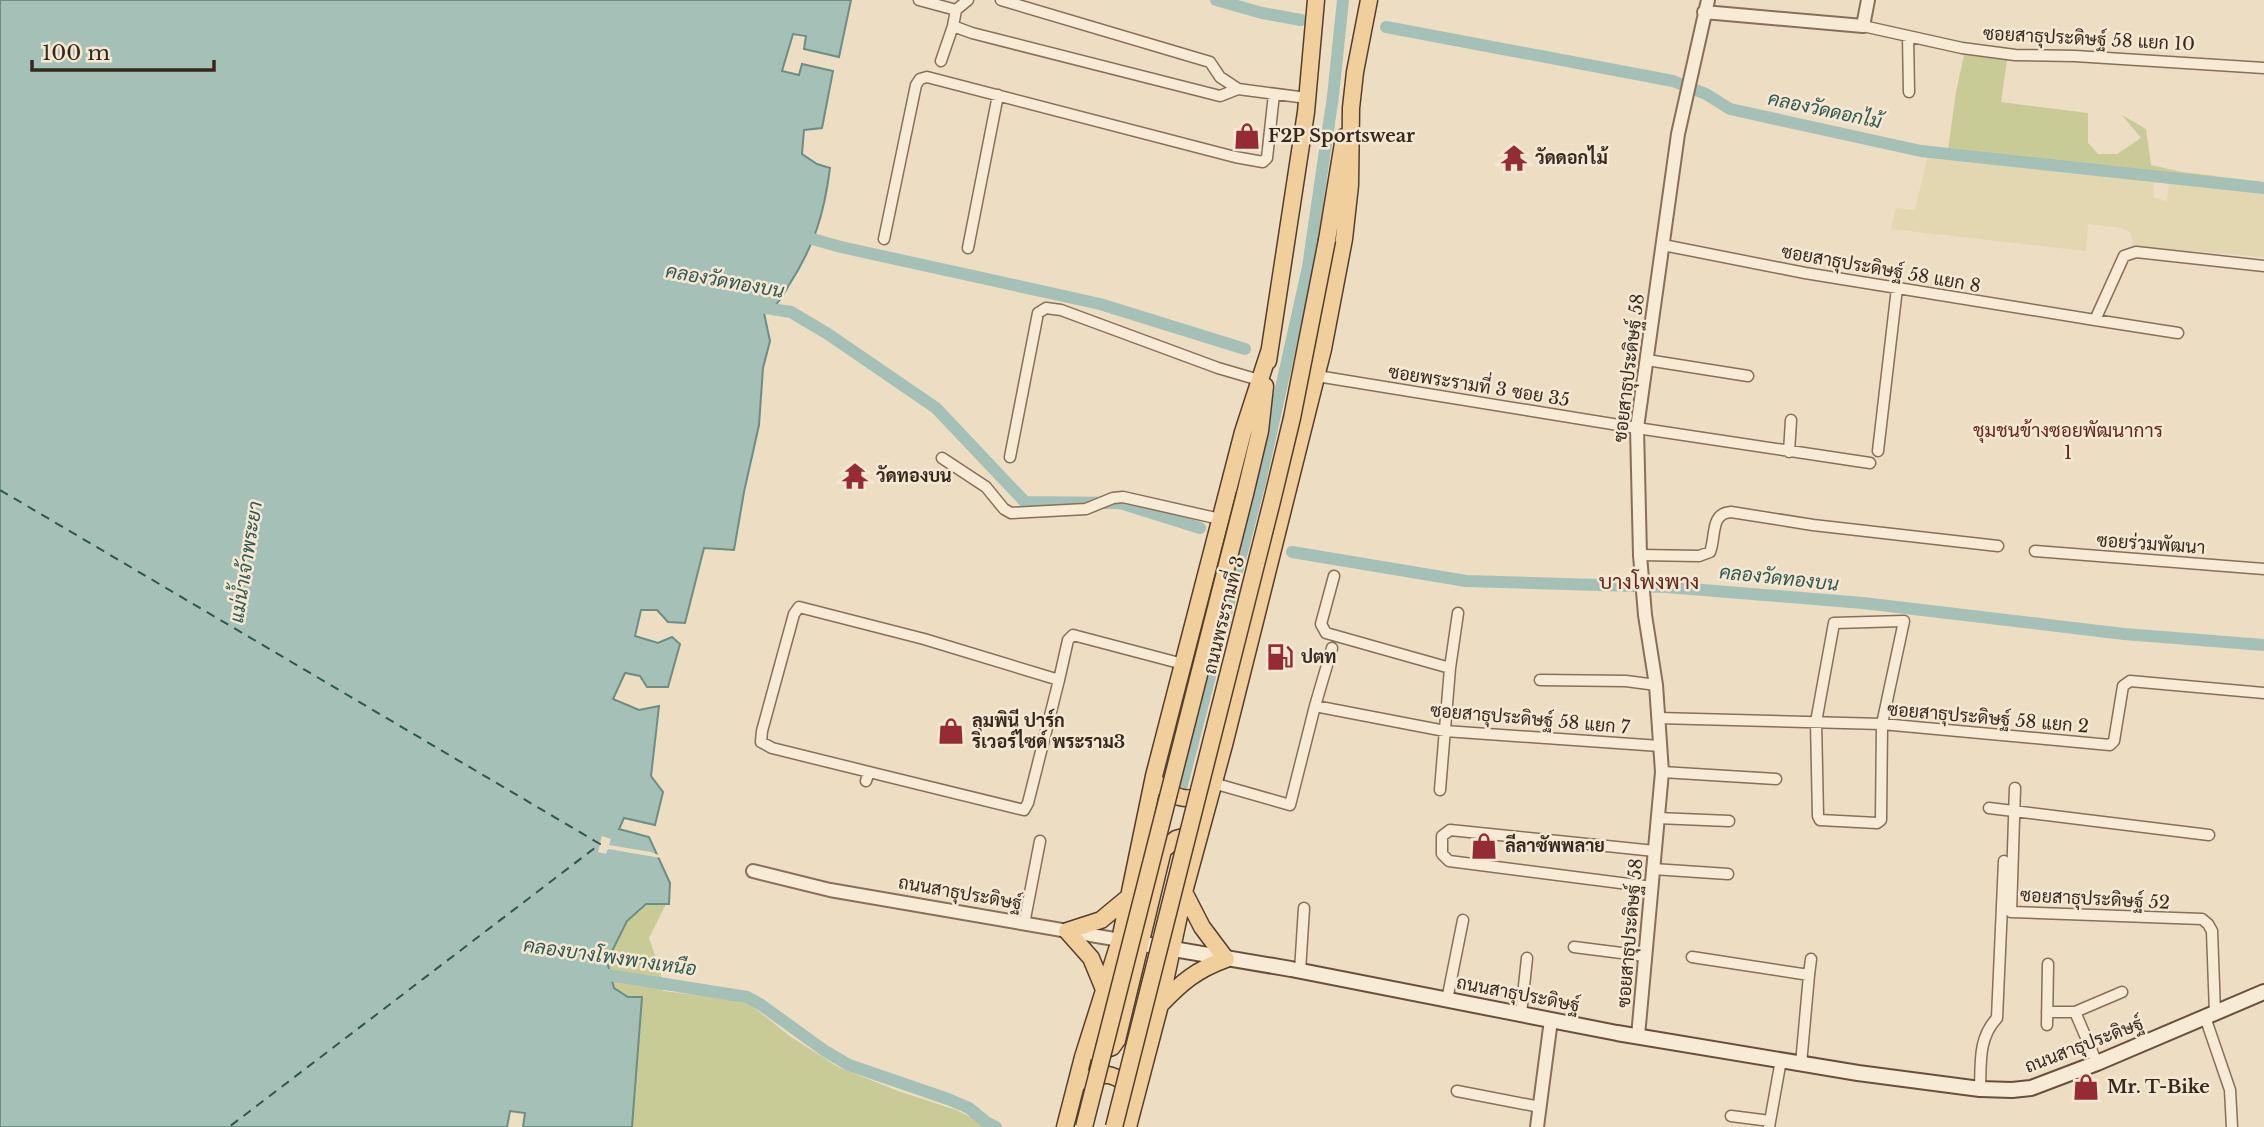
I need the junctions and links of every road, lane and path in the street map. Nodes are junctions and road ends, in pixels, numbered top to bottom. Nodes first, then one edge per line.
1 (919, 0) edge
2 (968, 0) edge
3 (1001, 0) edge
4 (1316, 0) edge
5 (1369, 0) edge
6 (1868, 0) edge
7 (1706, 6) edge
8 (956, 10) junction
9 (953, 26) junction
10 (1863, 26) junction
11 (1908, 36) junction
12 (941, 61) dead end
13 (2264, 68) edge
14 (1238, 89) junction
15 (1909, 92) dead end
16 (1274, 94) junction
17 (998, 95) junction
18 (1307, 98) junction
19 (1352, 108) junction
20 (884, 239) dead end
21 (1662, 245) junction
22 (968, 248) dead end
23 (2264, 267) edge
24 (1897, 288) junction
25 (2095, 320) junction
26 (2178, 333) dead end
27 (1269, 352) junction
28 (1647, 360) junction
29 (1317, 376) junction
30 (1748, 376) dead end
31 (1259, 380) junction
32 (1791, 420) dead end
33 (1637, 428) junction
34 (1878, 450) dead end
35 (1789, 452) junction
36 (1010, 457) dead end
37 (943, 458) dead end
38 (1870, 463) dead end
39 (1220, 519) junction
40 (1998, 547) dead end
41 (2035, 551) dead end
42 (1640, 555) junction
43 (2264, 569) edge
44 (1334, 576) dead end
45 (1458, 613) dead end
46 (1332, 648) dead end
47 (1183, 664) junction
48 (1450, 668) junction
49 (1059, 680) junction
50 (1539, 680) dead end
51 (1656, 685) junction
52 (2264, 693) edge
53 (1315, 706) junction
54 (1658, 719) junction
55 (1816, 722) junction
56 (1882, 724) junction
57 (1445, 730) junction
58 (1660, 746) junction
59 (1662, 772) junction
60 (1154, 776) junction
61 (1776, 779) dead end
62 (1213, 785) junction
63 (2015, 788) dead end
64 (1440, 790) dead end
65 (1989, 808) dead end
66 (2014, 811) junction
67 (1657, 818) junction
68 (1729, 821) dead end
69 (1200, 833) junction
70 (2209, 835) dead end
71 (1040, 841) dead end
72 (1655, 851) junction
73 (2004, 861) dead end
74 (1653, 869) junction
75 (754, 871) dead end
76 (1728, 874) dead end
77 (1652, 887) junction
78 (1184, 892) junction
79 (1130, 896) junction
80 (1304, 908) dead end
81 (1463, 920) dead end
82 (1024, 924) junction
83 (1067, 931) junction
84 (1120, 940) junction
85 (1141, 944) junction
86 (1574, 947) dead end
87 (1171, 949) junction
88 (1645, 956) junction
89 (1692, 957) dead end
90 (1527, 958) dead end
91 (1226, 959) junction
92 (1811, 959) dead end
93 (2048, 964) dead end
94 (1300, 971) junction
95 (1809, 975) junction
96 (1105, 992) junction
97 (2123, 992) dead end
98 (2264, 992) edge
99 (1447, 1000) junction
100 (1160, 1005) junction
101 (2047, 1012) junction
102 (2075, 1012) junction
103 (1521, 1014) junction
104 (2210, 1015) junction
105 (1551, 1020) junction
106 (2047, 1025) dead end
107 (1638, 1036) junction
108 (1083, 1057) junction
109 (1781, 1060) junction
110 (2097, 1063) junction
111 (1801, 1064) junction
112 (1076, 1089) junction
113 (1980, 1089) junction
114 (1457, 1091) dead end
115 (1135, 1099) junction
116 (1540, 1107) junction
117 (1731, 1116) dead end
118 (1769, 1124) edge
119 (1065, 1127) edge
120 (1084, 1127) edge
121 (1114, 1127) edge
122 (1128, 1127) edge
123 (1537, 1127) edge
124 (2232, 1127) edge

1 - 8 street
2 - 8 street
3 - 14 street
4 - 18 main road, ถนนพระรามที่ 3
5 - 19 main road, ถนนพระรามที่ 3
6 - 10 street
7 - 10 street, ซอยสาธุประดิษฐ์ 58 แยก 10
7 - 21 street, ซอยสาธุประดิษฐ์ 58
8 - 9 street
9 - 12 street
9 - 14 street
10 - 11 street, ซอยสาธุประดิษฐ์ 58 แยก 10
11 - 13 street, ซอยสาธุประดิษฐ์ 58 แยก 10
11 - 15 street
14 - 16 street
16 - 17 street
16 - 18 street
17 - 20 street
17 - 22 street
18 - 27 main road, ถนนพระรามที่ 3
19 - 29 main road, ถนนพระรามที่ 3
19 - 121 main road, ถนนพระรามที่ 3, bridge
21 - 24 street, ซอยสาธุประดิษฐ์ 58 แยก 8
21 - 28 street, ซอยสาธุประดิษฐ์ 58
23 - 25 street
24 - 25 street, ซอยสาธุประดิษฐ์ 58 แยก 8
24 - 34 street
25 - 26 street, ซอยสาธุประดิษฐ์ 58 แยก 8
27 - 31 main road, ถนนพระรามที่ 3
27 - 120 main road, ถนนพระรามที่ 3, bridge
28 - 30 street
28 - 33 street, ซอยสาธุประดิษฐ์ 58
29 - 33 street, ซอยพระรามที่ 3 ซอย 35
29 - 62 main road, ถนนพระรามที่ 3
31 - 36 street
31 - 39 main road, ถนนพระรามที่ 3
32 - 35 street
33 - 35 street, ซอยพระรามที่ 3 ซอย 35
33 - 42 street, ซอยสาธุประดิษฐ์ 58
35 - 38 street, ซอยพระรามที่ 3 ซอย 35
37 - 39 street
39 - 47 main road, ถนนพระรามที่ 3
40 - 42 street
41 - 43 street, ซอยร่วมพัฒนา
42 - 51 street, ซอยสาธุประดิษฐ์ 58
44 - 48 street
45 - 48 street
46 - 53 street
47 - 49 street
47 - 60 main road, ถนนพระรามที่ 3
48 - 57 street
49 - 49 street
50 - 51 street
51 - 54 street, ซอยสาธุประดิษฐ์ 58
52 - 56 street, ซอยสาธุประดิษฐ์ 58 แยก 2
53 - 57 street, ซอยสาธุประดิษฐ์ 58 แยก 7
53 - 62 street
54 - 55 street, ซอยสาธุประดิษฐ์ 58 แยก 2
54 - 58 street, ซอยสาธุประดิษฐ์ 58
55 - 56 street, ซอยสาธุประดิษฐ์ 58 แยก 2
55 - 56 street
55 - 56 street
57 - 58 street, ซอยสาธุประดิษฐ์ 58 แยก 7
57 - 64 street
58 - 59 street, ซอยสาธุประดิษฐ์ 58
59 - 61 street
59 - 67 street, ซอยสาธุประดิษฐ์ 58
60 - 62 main road
60 - 79 main road, ถนนพระรามที่ 3
62 - 69 main road, ถนนพระรามที่ 3
63 - 66 street, ซอยสาธุประดิษฐ์ 52
65 - 66 street
66 - 70 street
66 - 104 street, ซอยสาธุประดิษฐ์ 52
67 - 68 street
67 - 72 street, ซอยสาธุประดิษฐ์ 58
69 - 78 main road, ถนนพระรามที่ 3
69 - 85 main road
71 - 82 street
72 - 74 street, ซอยสาธุประดิษฐ์ 58
72 - 77 street
73 - 113 street
74 - 76 street
74 - 77 street, ซอยสาธุประดิษฐ์ 58
75 - 82 street, ถนนสาธุประดิษฐ์
77 - 88 street, ซอยสาธุประดิษฐ์ 58
78 - 87 main road, ถนนพระรามที่ 3
78 - 91 main road
79 - 83 main road
79 - 84 main road, ถนนพระรามที่ 3
80 - 94 street
81 - 99 street
82 - 83 street, ถนนสาธุประดิษฐ์
83 - 84 street, ถนนสาธุประดิษฐ์
83 - 96 main road
84 - 85 main road, ถนนสาธุประดิษฐ์
84 - 96 main road, ถนนพระรามที่ 3
85 - 87 main road, ถนนสาธุประดิษฐ์
85 - 108 main road
86 - 88 street
87 - 91 main road, ถนนสาธุประดิษฐ์
87 - 100 main road, ถนนพระรามที่ 3
88 - 107 street, ซอยสาธุประดิษฐ์ 58
89 - 95 street
90 - 103 street
91 - 94 main road, ถนนสาธุประดิษฐ์
91 - 100 main road
92 - 95 street
93 - 101 street
94 - 99 main road, ถนนสาธุประดิษฐ์
95 - 111 street
96 - 108 main road, ถนนพระรามที่ 3
97 - 102 street
98 - 104 main road, ถนนสาธุประดิษฐ์
99 - 103 main road, ถนนสาธุประดิษฐ์
100 - 115 main road, ถนนพระรามที่ 3
101 - 102 street
101 - 106 street
102 - 110 street
103 - 105 main road, ถนนสาธุประดิษฐ์
104 - 110 main road, ถนนสาธุประดิษฐ์
104 - 124 street
105 - 107 main road, ถนนสาธุประดิษฐ์
105 - 116 street
107 - 109 main road, ถนนสาธุประดิษฐ์
108 - 112 main road, ถนนพระรามที่ 3
109 - 111 main road, ถนนสาธุประดิษฐ์
109 - 118 street
110 - 113 main road, ถนนสาธุประดิษฐ์
111 - 113 main road, ถนนสาธุประดิษฐ์
112 - 115 main road
112 - 119 main road, ถนนพระรามที่ 3
114 - 116 street
115 - 122 main road, ถนนพระรามที่ 3
116 - 123 street
117 - 118 street

